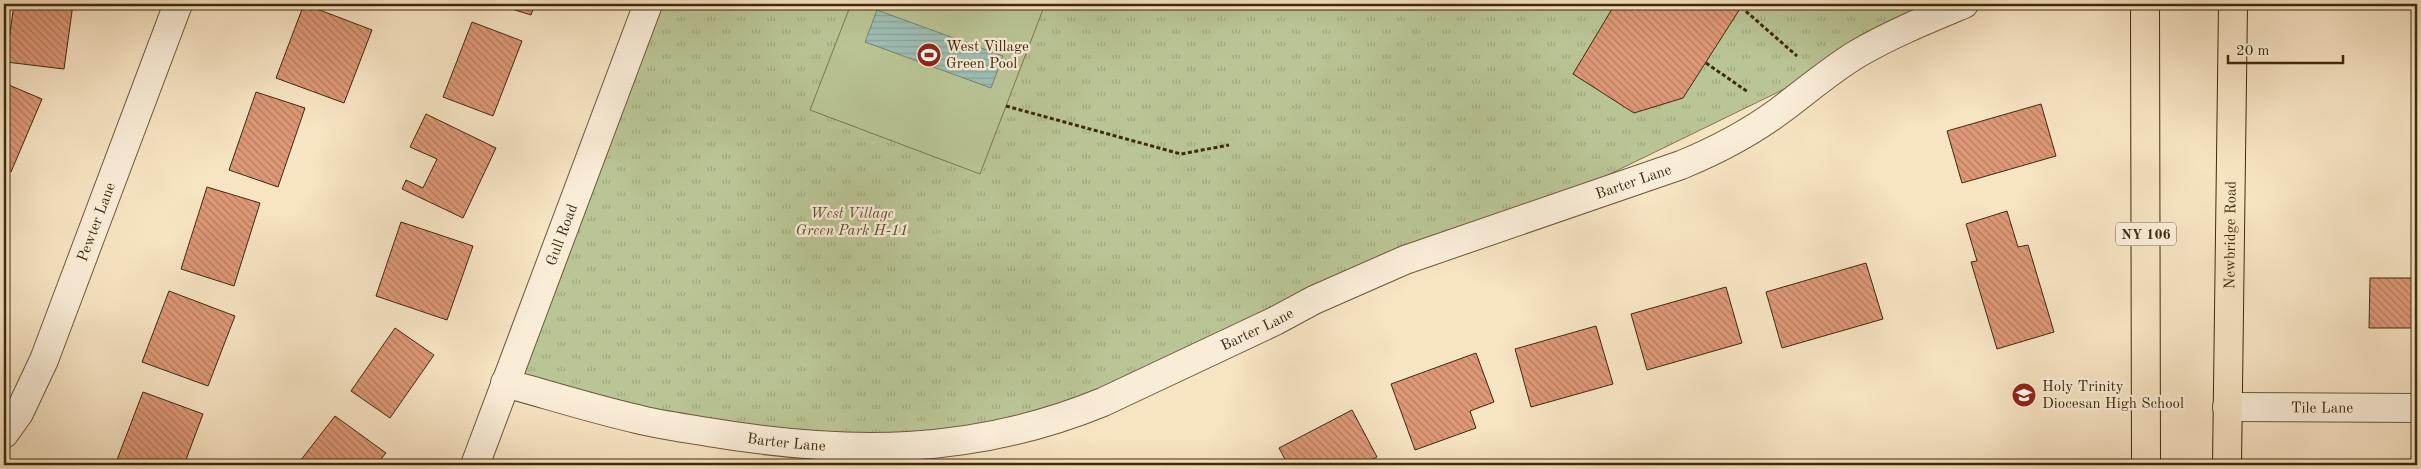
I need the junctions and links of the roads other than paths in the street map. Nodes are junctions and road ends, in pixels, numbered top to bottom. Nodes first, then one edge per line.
1 (178, 4) edge
2 (648, 4) edge
3 (1964, 4) edge
4 (2145, 4) edge
5 (2233, 4) edge
6 (505, 383) junction
7 (2227, 407) junction
8 (2417, 408) edge
9 (4, 434) edge
10 (475, 465) edge
11 (2146, 465) edge
12 (2227, 465) edge

1 - 9 street, Pewter Lane
2 - 6 street, Gull Road
3 - 6 street, Barter Lane
4 - 11 main road, NY 106
5 - 7 main road, Newbridge Road
6 - 10 street, Gull Road
7 - 8 street, Tile Lane
7 - 12 main road, Newbridge Road

